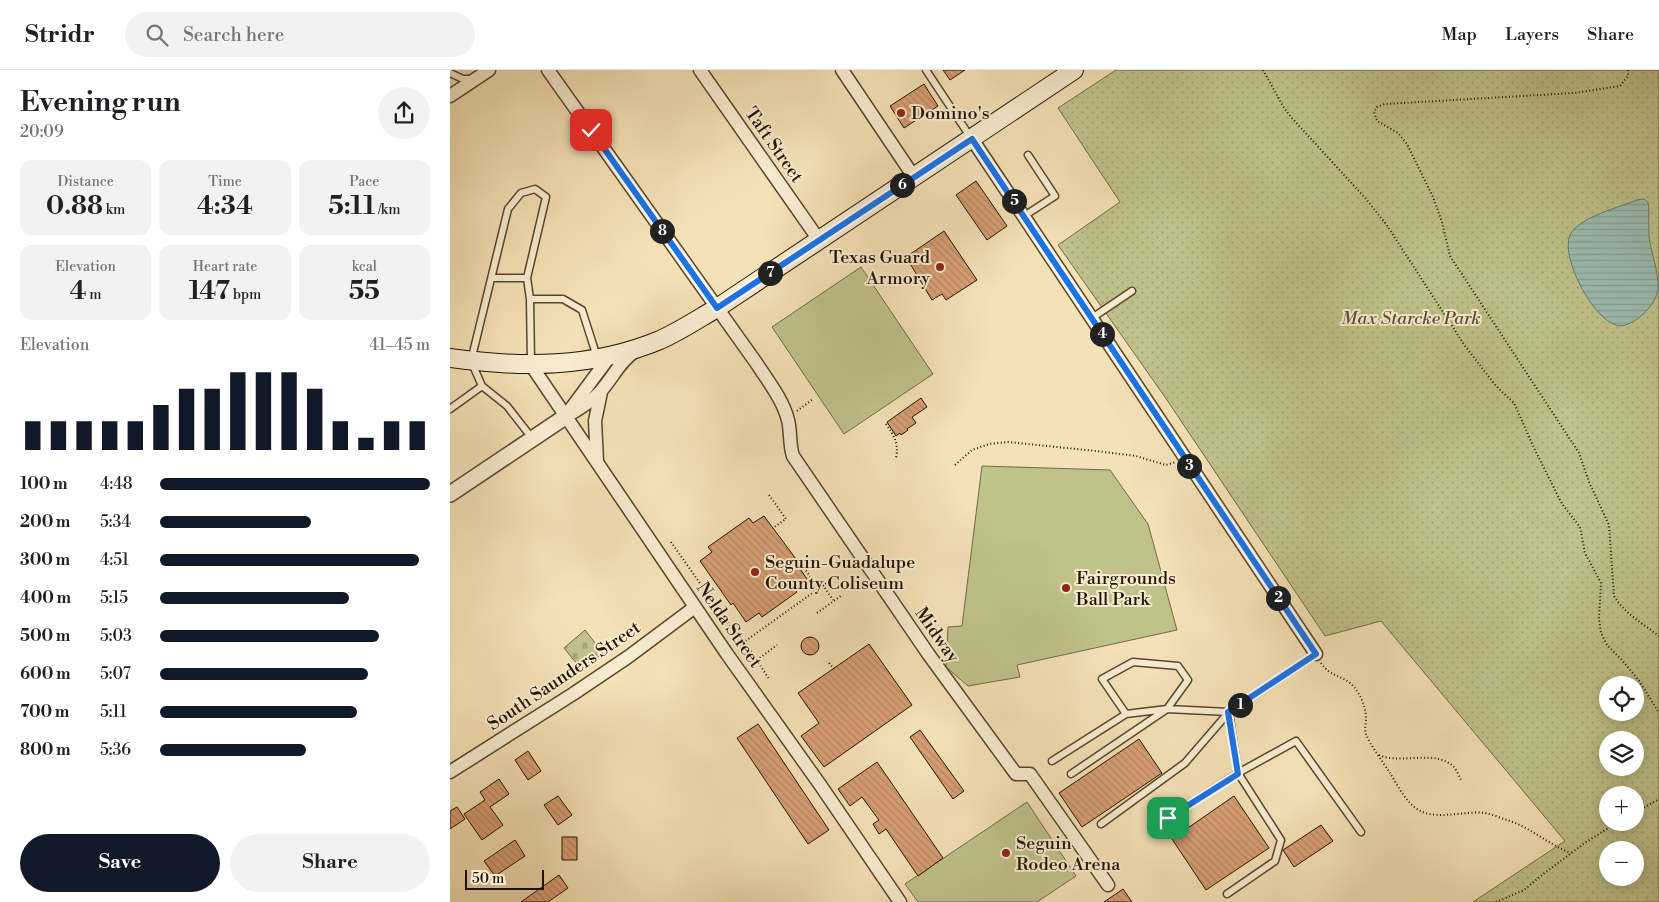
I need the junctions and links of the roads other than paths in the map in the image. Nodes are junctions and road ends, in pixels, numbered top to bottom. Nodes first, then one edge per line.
1 (488, 70) edge
2 (548, 70) edge
3 (700, 70) edge
4 (842, 70) edge
5 (926, 70) edge
6 (1074, 70) edge
7 (450, 73) edge
8 (476, 79) junction
9 (450, 96) edge
10 (972, 139) junction
11 (1028, 155) dead end
12 (914, 177) junction
13 (1024, 216) junction
14 (819, 240) junction
15 (492, 278) junction
16 (527, 278) junction
17 (1132, 291) dead end
18 (530, 299) junction
19 (717, 308) junction
20 (1092, 318) junction
21 (640, 347) junction
22 (604, 357) junction
23 (450, 358) edge
24 (471, 361) junction
25 (531, 366) junction
26 (482, 386) junction
27 (601, 391) junction
28 (450, 409) edge
29 (565, 417) junction
30 (533, 439) junction
31 (597, 461) junction
32 (450, 494) edge
33 (695, 607) junction
34 (1316, 654) joint
35 (1167, 709) junction
36 (1228, 712) junction
37 (1126, 714) junction
38 (1052, 761) dead end
39 (450, 772) edge
40 (1071, 774) dead end
41 (1238, 774) junction
42 (1168, 818) dead end
43 (1101, 824) dead end
44 (1360, 832) dead end
45 (1108, 886) dead end
46 (1227, 894) dead end
47 (900, 902) edge

1 - 8 street
2 - 19 street
3 - 14 street, Taft Street
4 - 12 street
5 - 10 lane
6 - 10 main road
7 - 8 lane
8 - 9 street
10 - 12 main road
10 - 13 street
11 - 13 lane
12 - 14 main road
13 - 20 street
14 - 19 main road
15 - 16 lane
15 - 16 lane
15 - 24 lane
16 - 18 lane
17 - 20 lane
18 - 22 lane
18 - 25 lane
19 - 21 main road
19 - 45 street, Midway
20 - 34 street
21 - 22 main road
21 - 27 street
22 - 25 main road
22 - 29 street
23 - 24 main road
24 - 25 main road
24 - 26 lane
25 - 29 street, Nelda Street
26 - 28 lane
26 - 30 lane
27 - 29 street
27 - 31 street
29 - 30 street
29 - 31 street, Nelda Street
30 - 32 street
31 - 33 street, Nelda Street
33 - 39 street, South Saunders Street
33 - 47 street, Nelda Street
34 - 36 lane
35 - 36 lane
35 - 37 lane
35 - 37 lane
35 - 40 lane
36 - 41 lane
36 - 43 lane
37 - 38 lane
41 - 42 lane
41 - 44 lane
41 - 46 lane

